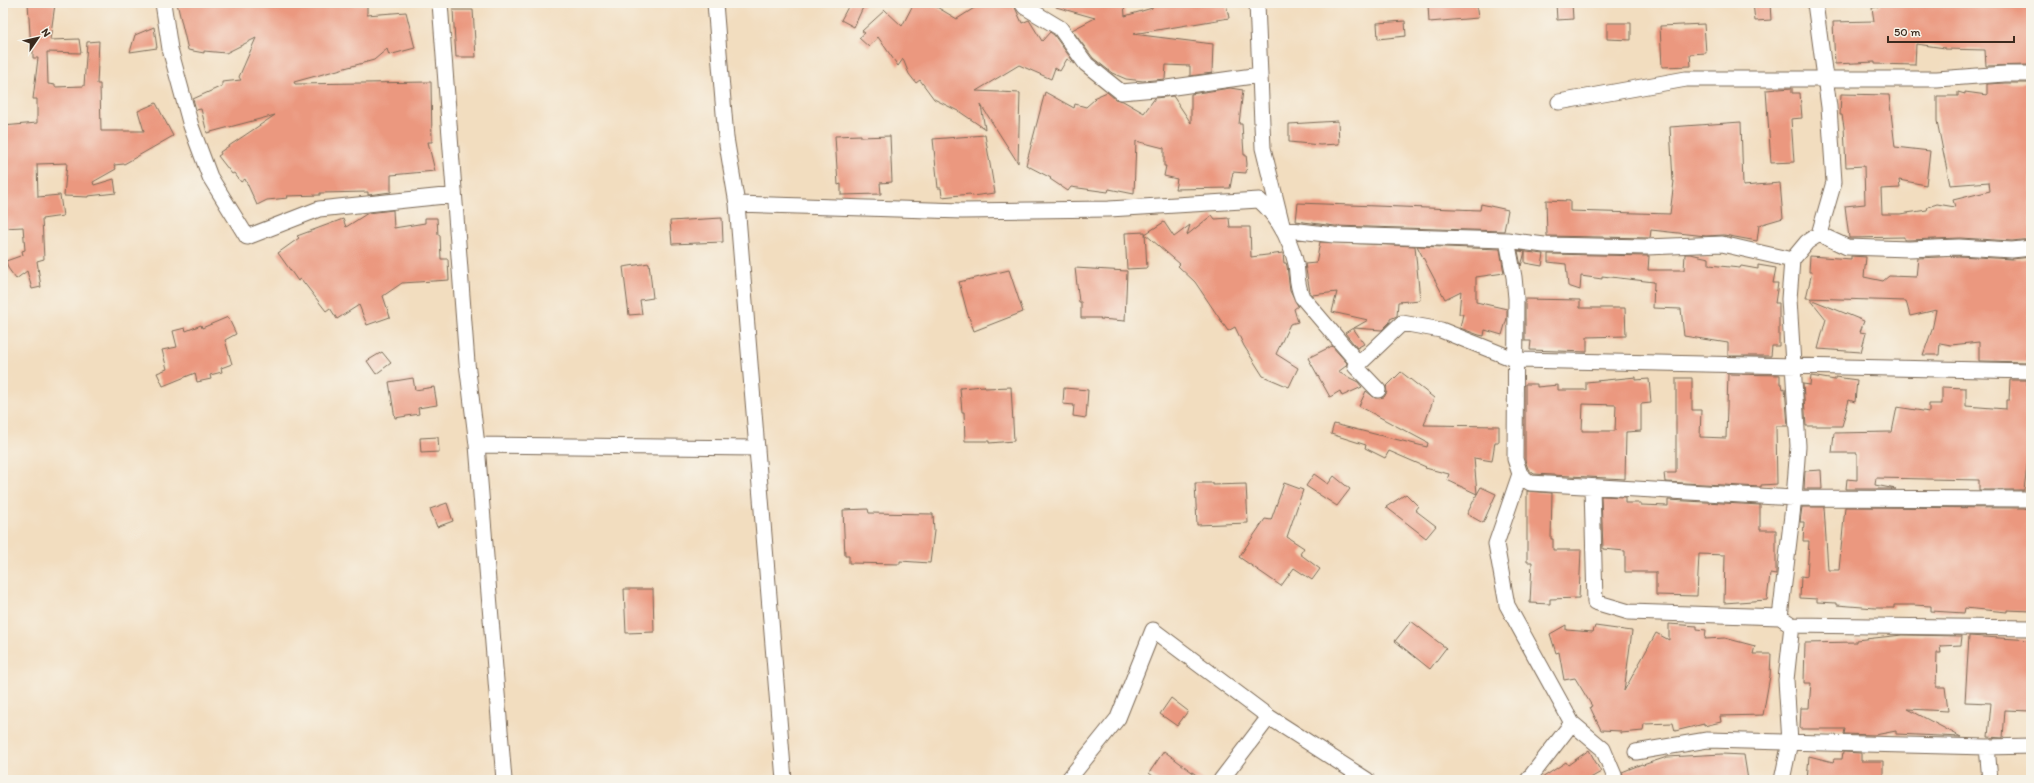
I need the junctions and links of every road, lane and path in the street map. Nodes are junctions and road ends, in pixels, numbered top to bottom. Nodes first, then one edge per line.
1 (163, 3) edge
2 (440, 3) edge
3 (715, 3) edge
4 (1022, 3) edge
5 (1257, 3) edge
6 (1815, 3) edge
7 (2031, 74) edge
8 (1260, 75) junction
9 (1826, 79) junction
10 (1559, 102) dead end
11 (454, 195) junction
12 (737, 204) junction
13 (1283, 229) junction
14 (1819, 234) junction
15 (1507, 240) junction
16 (2031, 248) edge
17 (1792, 260) junction
18 (1516, 360) junction
19 (1360, 364) junction
20 (1794, 365) junction
21 (2031, 371) edge
22 (1378, 390) dead end
23 (478, 445) junction
24 (756, 448) junction
25 (1520, 474) junction
26 (1592, 487) junction
27 (1794, 498) junction
28 (2031, 500) edge
29 (1786, 621) junction
30 (2031, 628) edge
31 (1269, 717) junction
32 (1572, 723) junction
33 (1790, 742) junction
34 (2031, 746) edge
35 (1987, 747) junction
36 (1636, 752) dead end
37 (504, 780) edge
38 (784, 780) edge
39 (1068, 780) edge
40 (1221, 780) edge
41 (1365, 780) edge
42 (1528, 780) edge
43 (1616, 780) edge
44 (1782, 780) edge
45 (1990, 780) edge

1 - 11 street
2 - 11 street
3 - 12 street
4 - 8 street
5 - 8 street
6 - 9 street
7 - 9 street
8 - 13 street
9 - 10 street
9 - 14 street
11 - 23 street
12 - 13 street
12 - 24 street
13 - 15 street
13 - 19 street
14 - 16 street
14 - 17 street
15 - 17 street
15 - 18 street
17 - 20 street
18 - 19 street
18 - 20 street
18 - 25 street
19 - 22 street
20 - 21 street
20 - 27 street
23 - 24 street
23 - 37 street
24 - 38 street
25 - 26 street
25 - 32 street
26 - 27 street
26 - 29 street
27 - 28 street
27 - 29 street
29 - 30 street
29 - 33 street
31 - 39 street
31 - 40 street
31 - 41 street
32 - 42 street
32 - 43 street
33 - 35 street
33 - 36 street
33 - 44 street
34 - 35 street
35 - 45 street

